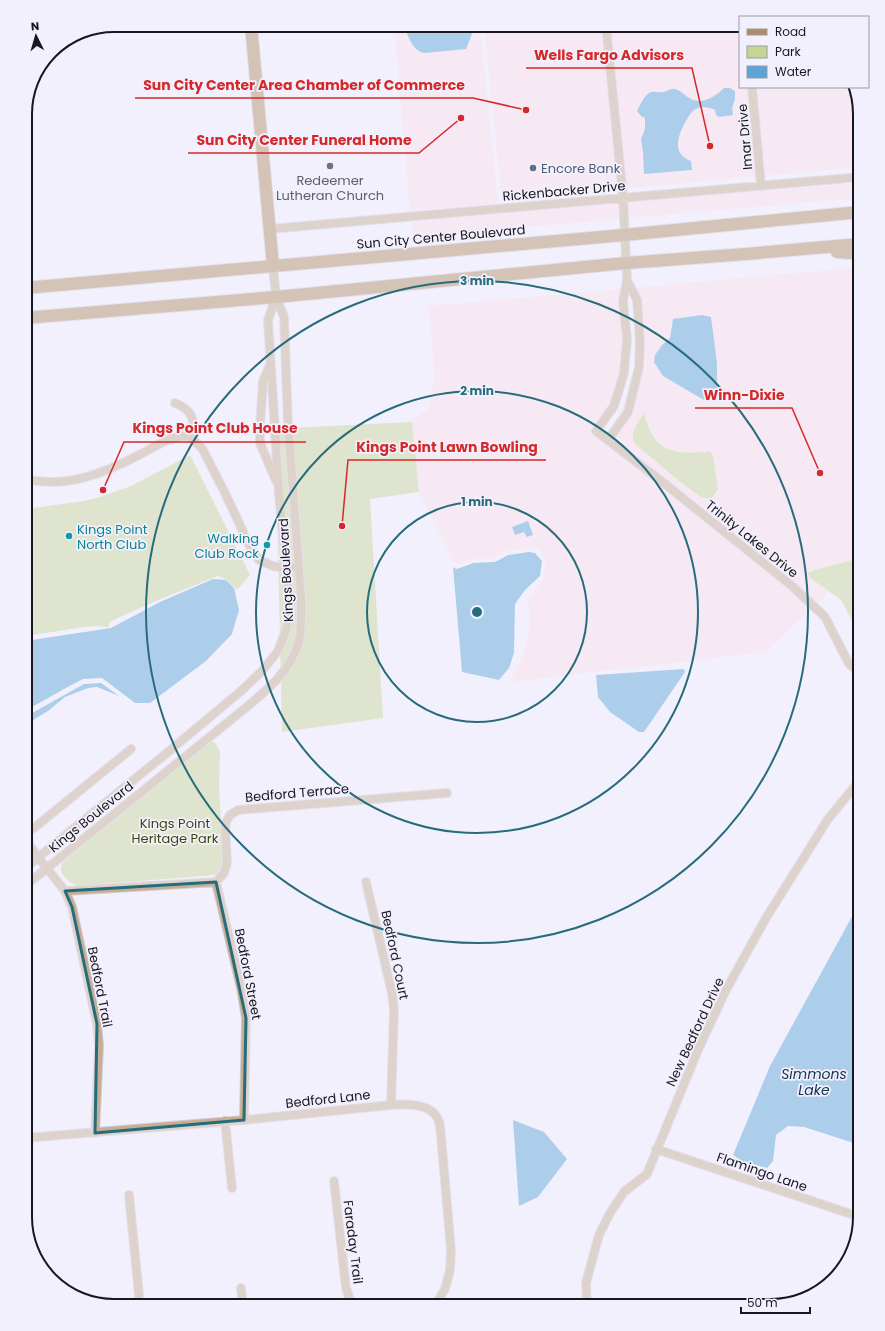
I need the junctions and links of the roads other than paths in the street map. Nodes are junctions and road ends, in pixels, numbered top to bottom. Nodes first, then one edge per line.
1 (252, 32) edge
2 (607, 32) edge
3 (752, 88) edge
4 (853, 178) edge
5 (761, 186) junction
6 (622, 197) junction
7 (853, 213) edge
8 (270, 229) junction
9 (624, 235) junction
10 (853, 245) edge
11 (746, 254) junction
12 (853, 254) edge
13 (626, 263) junction
14 (273, 266) junction
15 (627, 280) junction
16 (32, 287) edge
17 (276, 297) junction
18 (32, 317) edge
19 (271, 362) junction
20 (175, 403) dead end
21 (189, 436) junction
22 (608, 440) junction
23 (32, 481) edge
24 (278, 484) junction
25 (299, 567) junction
26 (286, 568) junction
27 (853, 667) edge
28 (131, 749) dead end
29 (853, 789) edge
30 (447, 793) dead end
31 (32, 829) edge
32 (32, 849) edge
33 (38, 857) junction
34 (32, 862) edge
35 (46, 868) junction
36 (32, 880) edge
37 (216, 882) junction
38 (366, 882) dead end
39 (65, 891) junction
40 (391, 1105) junction
41 (244, 1120) junction
42 (225, 1121) junction
43 (95, 1133) junction
44 (32, 1138) edge
45 (656, 1149) junction
46 (334, 1181) dead end
47 (232, 1188) dead end
48 (129, 1195) dead end
49 (853, 1216) edge
50 (241, 1288) dead end
51 (139, 1299) edge
52 (242, 1299) edge
53 (350, 1299) edge
54 (439, 1299) edge
55 (587, 1299) edge

1 - 8 main road
2 - 6 street, Trinity Lakes Drive
3 - 5 street, Imar Drive
4 - 5 street, Rickenbacker Drive
5 - 6 street, Rickenbacker Drive
6 - 8 street, Rickenbacker Drive
6 - 9 street, Trinity Lakes Drive
7 - 9 main road, Sun City Center Boulevard
8 - 14 main road
9 - 13 street, Trinity Lakes Drive
9 - 14 main road, Sun City Center Boulevard
10 - 11 main road
11 - 12 main road
11 - 13 main road
13 - 15 street, Trinity Lakes Drive
13 - 17 main road
14 - 16 main road, Sun City Center Boulevard
14 - 17 street, Kings Boulevard
15 - 22 street, Trinity Lakes Drive
15 - 22 street, Trinity Lakes Drive
17 - 18 main road
17 - 19 street, Kings Boulevard
17 - 25 street, Kings Boulevard
19 - 24 street, Kings Boulevard
19 - 24 street, Kings Boulevard
20 - 21 street
21 - 23 street
21 - 26 street
22 - 27 street, Trinity Lakes Drive
24 - 26 street, Kings Boulevard
25 - 26 street
25 - 35 street, Kings Boulevard
26 - 33 street, Kings Boulevard
28 - 31 street
29 - 45 street, New Bedford Drive
30 - 37 street, Bedford Terrace
32 - 33 street, Bedford Trail
33 - 34 street, Kings Boulevard
33 - 35 street, Bedford Trail
35 - 36 street, Kings Boulevard
35 - 39 street, Bedford Trail
37 - 39 street
37 - 41 street, Bedford Street
38 - 40 street, Bedford Court
39 - 43 street, Bedford Trail
40 - 41 street, Bedford Lane
40 - 54 street, Bedford Lane
41 - 42 street, Bedford Lane
42 - 43 street, Bedford Lane
42 - 47 street
43 - 44 street, Bedford Lane
45 - 49 street, Flamingo Lane
45 - 55 street, New Bedford Drive
46 - 53 street, Faraday Trail
48 - 51 street
50 - 52 street

